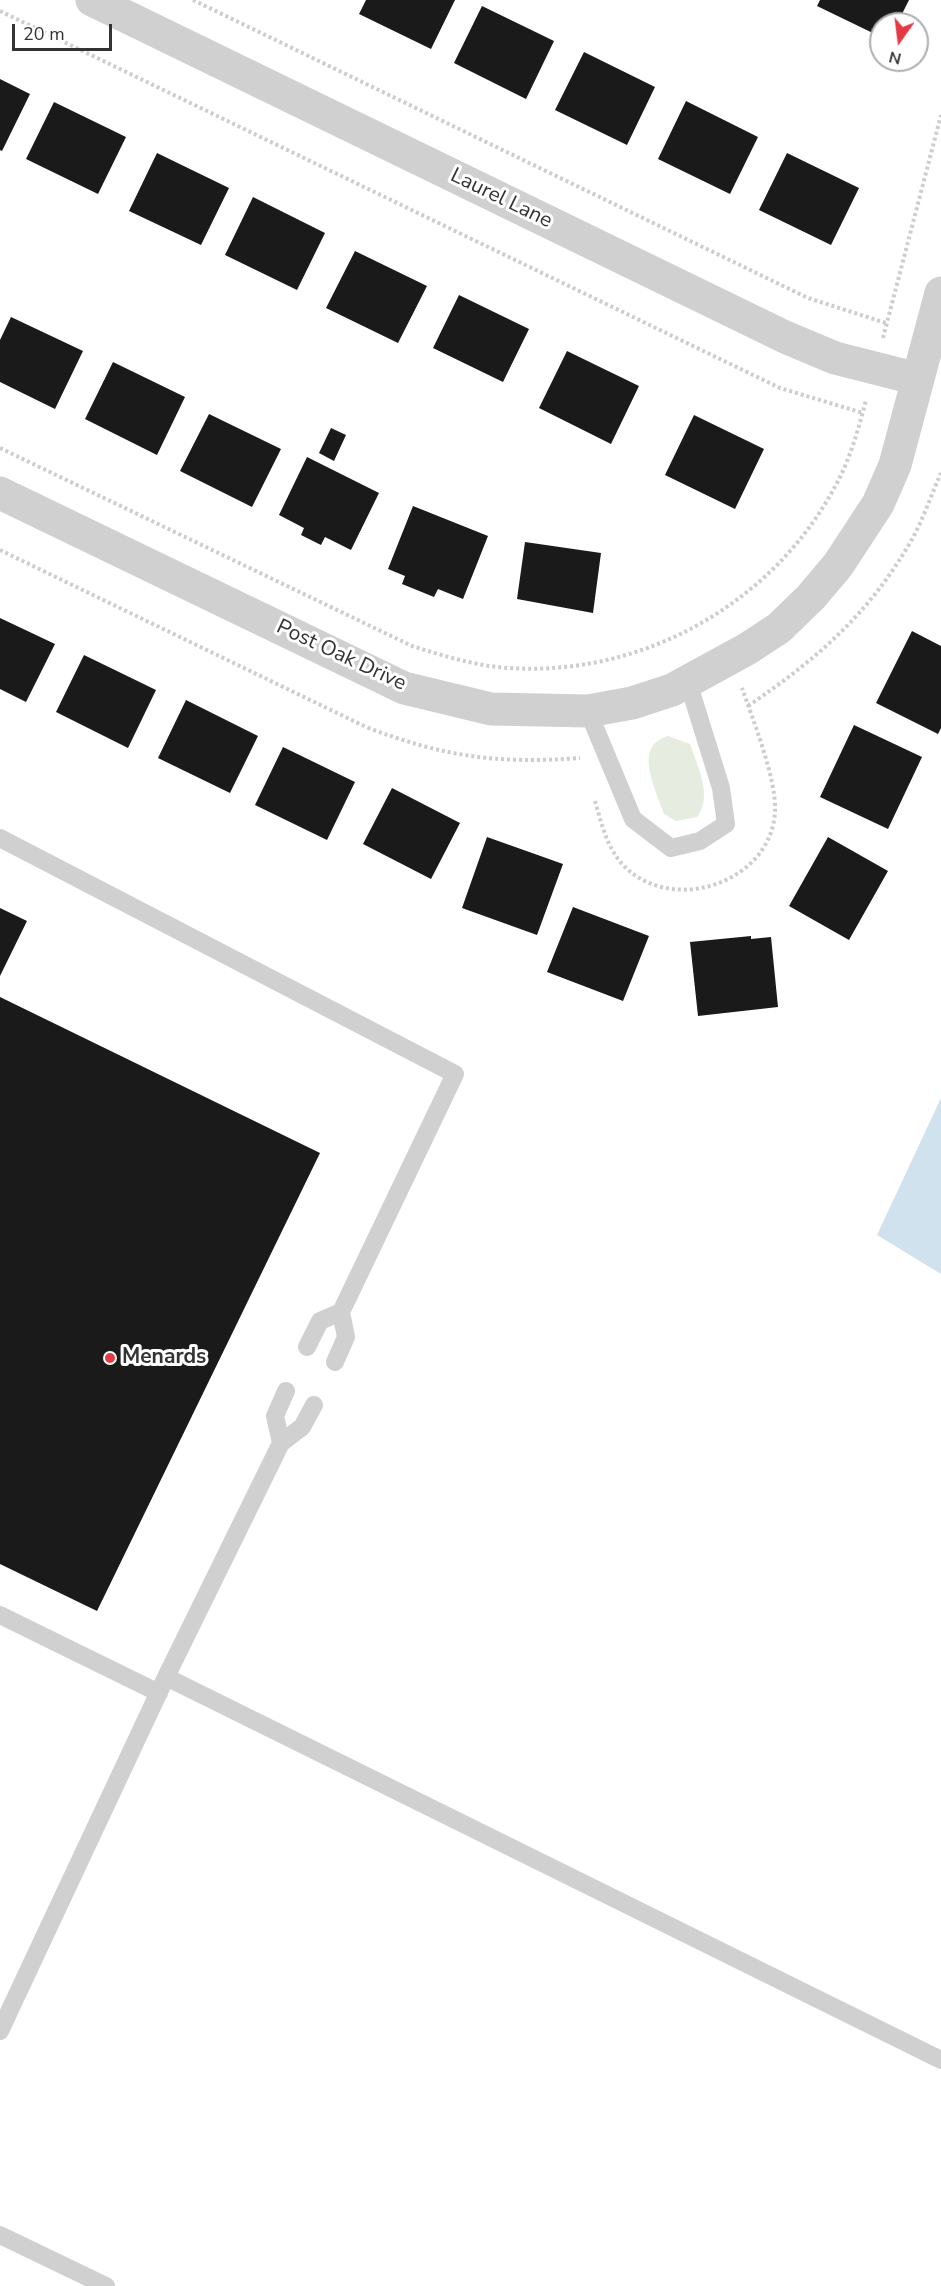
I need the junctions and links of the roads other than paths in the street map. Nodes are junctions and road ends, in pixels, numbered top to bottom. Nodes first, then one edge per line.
1 (92, 0) edge
2 (941, 293) edge
3 (918, 379) junction
4 (0, 493) edge
5 (688, 682) junction
6 (588, 711) junction
7 (0, 838) edge
8 (341, 1312) junction
9 (307, 1347) dead end
10 (335, 1362) dead end
11 (286, 1391) dead end
12 (314, 1404) dead end
13 (281, 1443) junction
14 (0, 1615) edge
15 (163, 1685) junction
16 (0, 2031) edge
17 (941, 2060) edge
18 (0, 2235) edge
19 (106, 2286) edge

1 - 3 street, Laurel Lane
2 - 3 street, Post Oak Drive
3 - 5 street, Post Oak Drive
4 - 6 street, Post Oak Drive
5 - 6 street, Post Oak Drive
5 - 6 lane
7 - 8 lane
8 - 9 lane
8 - 10 lane
11 - 13 lane
12 - 13 lane
13 - 15 lane
14 - 15 lane
15 - 16 lane
15 - 17 lane
18 - 19 lane

